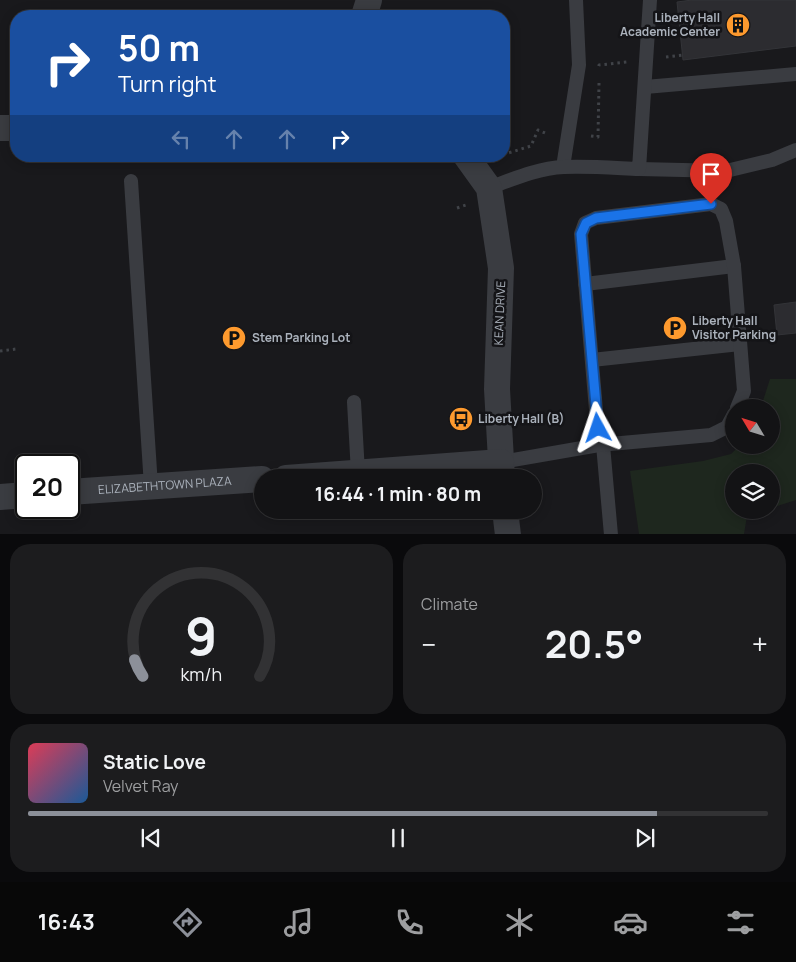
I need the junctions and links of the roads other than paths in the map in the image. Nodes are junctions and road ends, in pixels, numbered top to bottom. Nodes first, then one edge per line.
1 (576, 0) edge
2 (650, 0) edge
3 (796, 74) edge
4 (645, 87) junction
5 (796, 150) edge
6 (470, 162) edge
7 (564, 167) junction
8 (639, 169) junction
9 (131, 180) dead end
10 (489, 188) junction
11 (734, 266) junction
12 (585, 284) junction
13 (740, 344) junction
14 (592, 360) junction
15 (741, 399) edge
16 (354, 402) dead end
17 (725, 428) edge
18 (601, 445) junction
19 (358, 469) edge
20 (501, 469) edge
21 (505, 469) edge
22 (254, 480) edge
23 (150, 486) junction
24 (80, 491) edge
25 (15, 496) edge
26 (0, 497) edge
27 (506, 519) edge
28 (508, 534) edge
29 (612, 534) edge

1 - 7 lane
2 - 4 lane
3 - 4 lane
4 - 8 lane
5 - 8 lane
6 - 10 street, KEAN DRIVE
7 - 8 lane
7 - 10 lane
9 - 23 lane
10 - 20 street, KEAN DRIVE
11 - 12 lane
11 - 12 lane
11 - 13 lane
12 - 14 lane
13 - 14 lane
13 - 15 lane
14 - 18 lane
16 - 19 lane
17 - 18 lane
18 - 21 lane
18 - 29 lane
22 - 23 street, ELIZABETHTOWN PLAZA
23 - 24 street, ELIZABETHTOWN PLAZA
25 - 26 street
27 - 28 street

